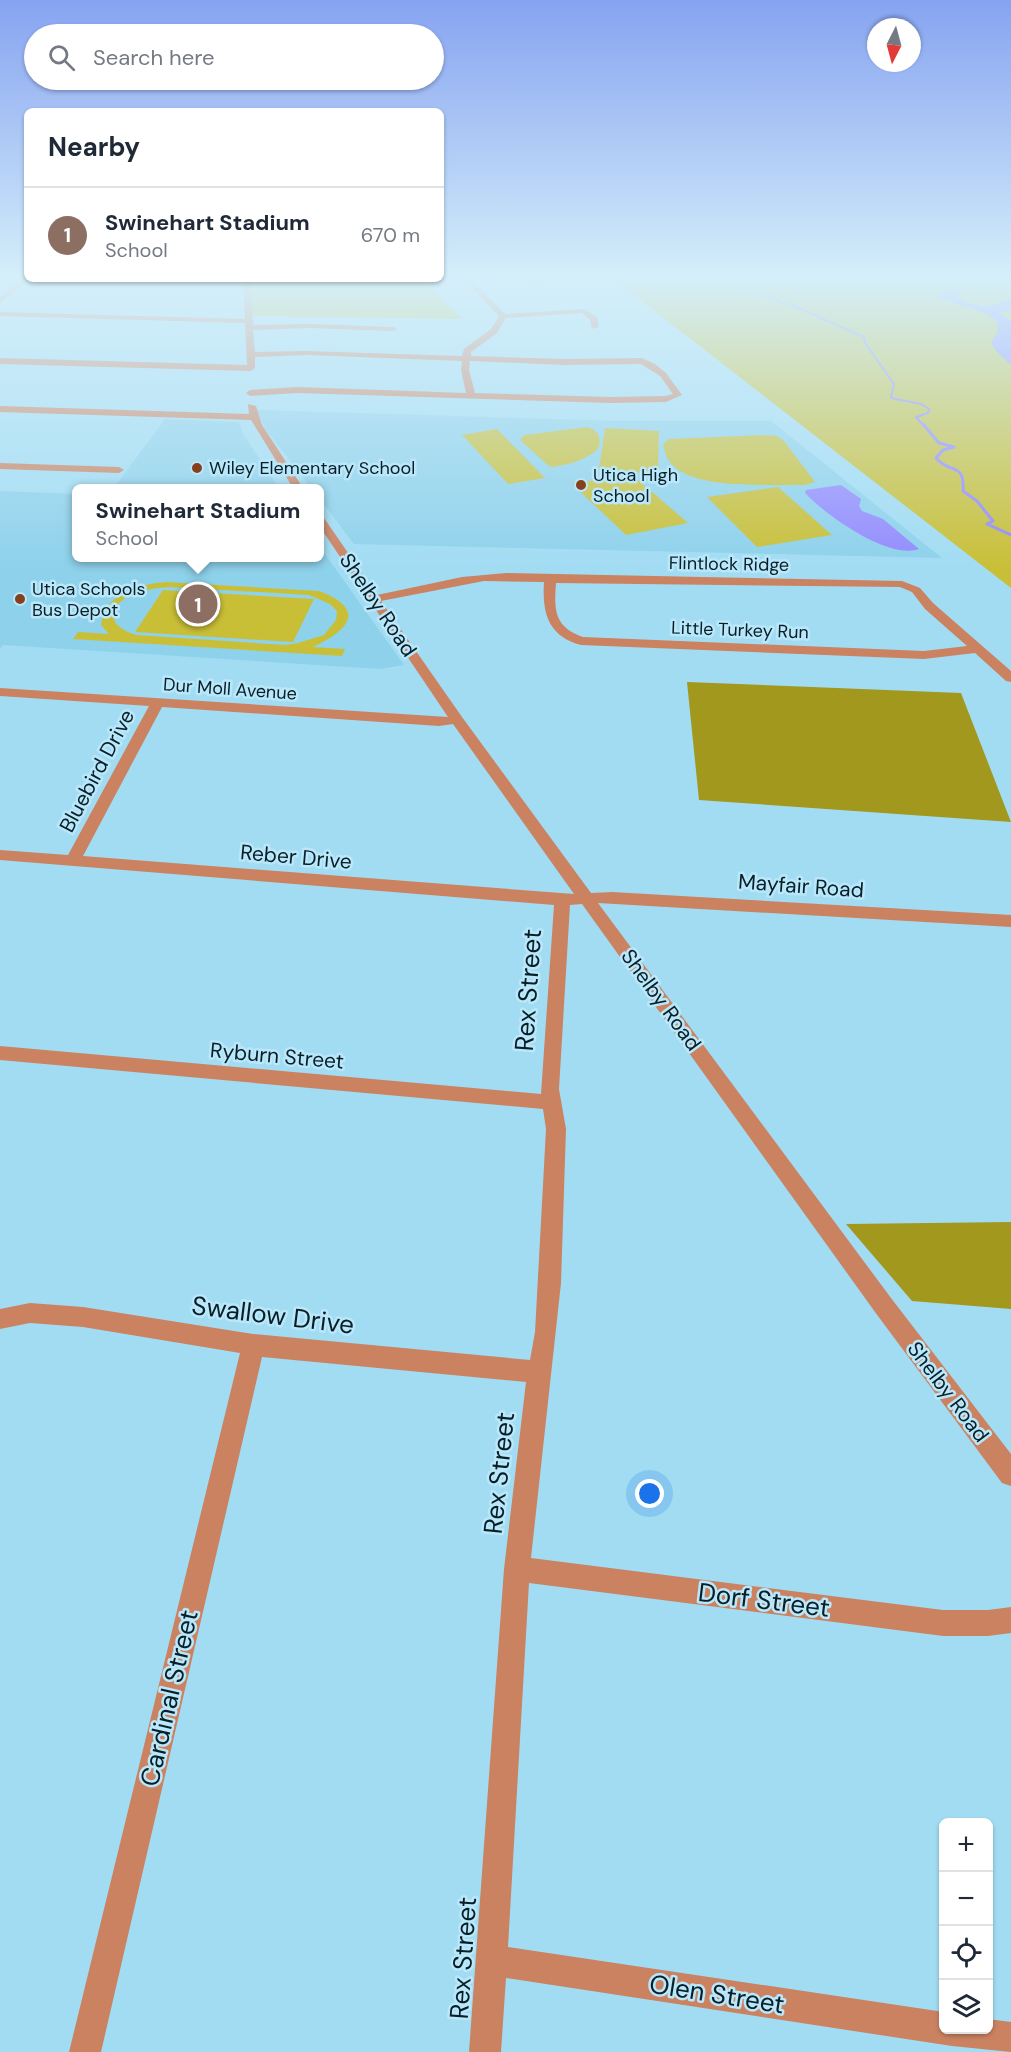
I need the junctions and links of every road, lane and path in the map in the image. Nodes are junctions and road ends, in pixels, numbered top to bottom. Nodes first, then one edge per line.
1 (207, 377) edge
2 (250, 377) edge
3 (467, 377) edge
4 (663, 377) edge
5 (250, 380) junction
6 (471, 394) junction
7 (0, 409) edge
8 (253, 417) junction
9 (0, 465) edge
10 (120, 469) dead end
11 (295, 484) edge
12 (324, 526) edge
13 (550, 579) junction
14 (378, 602) junction
15 (977, 650) junction
16 (1011, 678) edge
17 (0, 692) edge
18 (158, 702) junction
19 (457, 720) junction
20 (0, 855) edge
21 (73, 860) junction
22 (588, 898) junction
23 (562, 900) junction
24 (1011, 921) edge
25 (0, 1053) edge
26 (551, 1101) junction
27 (0, 1319) edge
28 (254, 1345) junction
29 (539, 1372) junction
30 (1011, 1474) edge
31 (517, 1569) junction
32 (1011, 1620) edge
33 (491, 1960) junction
34 (939, 2027) edge
35 (982, 2034) edge
36 (1011, 2038) edge
37 (85, 2052) edge
38 (485, 2052) edge

1 - 5 street
2 - 5 street
3 - 6 street
4 - 6 street
5 - 6 street
5 - 8 street
7 - 8 street
8 - 11 street
9 - 10 street
12 - 14 street, Shelby Road
13 - 14 street, Flintlock Ridge
13 - 15 street, Flintlock Ridge
13 - 15 street, Little Turkey Run
14 - 19 street, Shelby Road
15 - 16 street
17 - 18 street, Dur Moll Avenue
18 - 19 street, Dur Moll Avenue
18 - 21 street, Bluebird Drive
19 - 22 street, Shelby Road
20 - 21 street, Reber Drive
21 - 23 street, Reber Drive
22 - 23 street, Reber Drive
22 - 24 street, Mayfair Road
22 - 30 street, Shelby Road
23 - 26 street, Rex Street
25 - 26 street, Ryburn Street
26 - 29 street, Rex Street
27 - 28 street, Swallow Drive
28 - 29 street, Swallow Drive
28 - 37 street, Cardinal Street
29 - 31 street, Rex Street
31 - 32 street, Dorf Street
31 - 33 street, Rex Street
33 - 34 street, Olen Street
33 - 38 street, Rex Street
35 - 36 street

